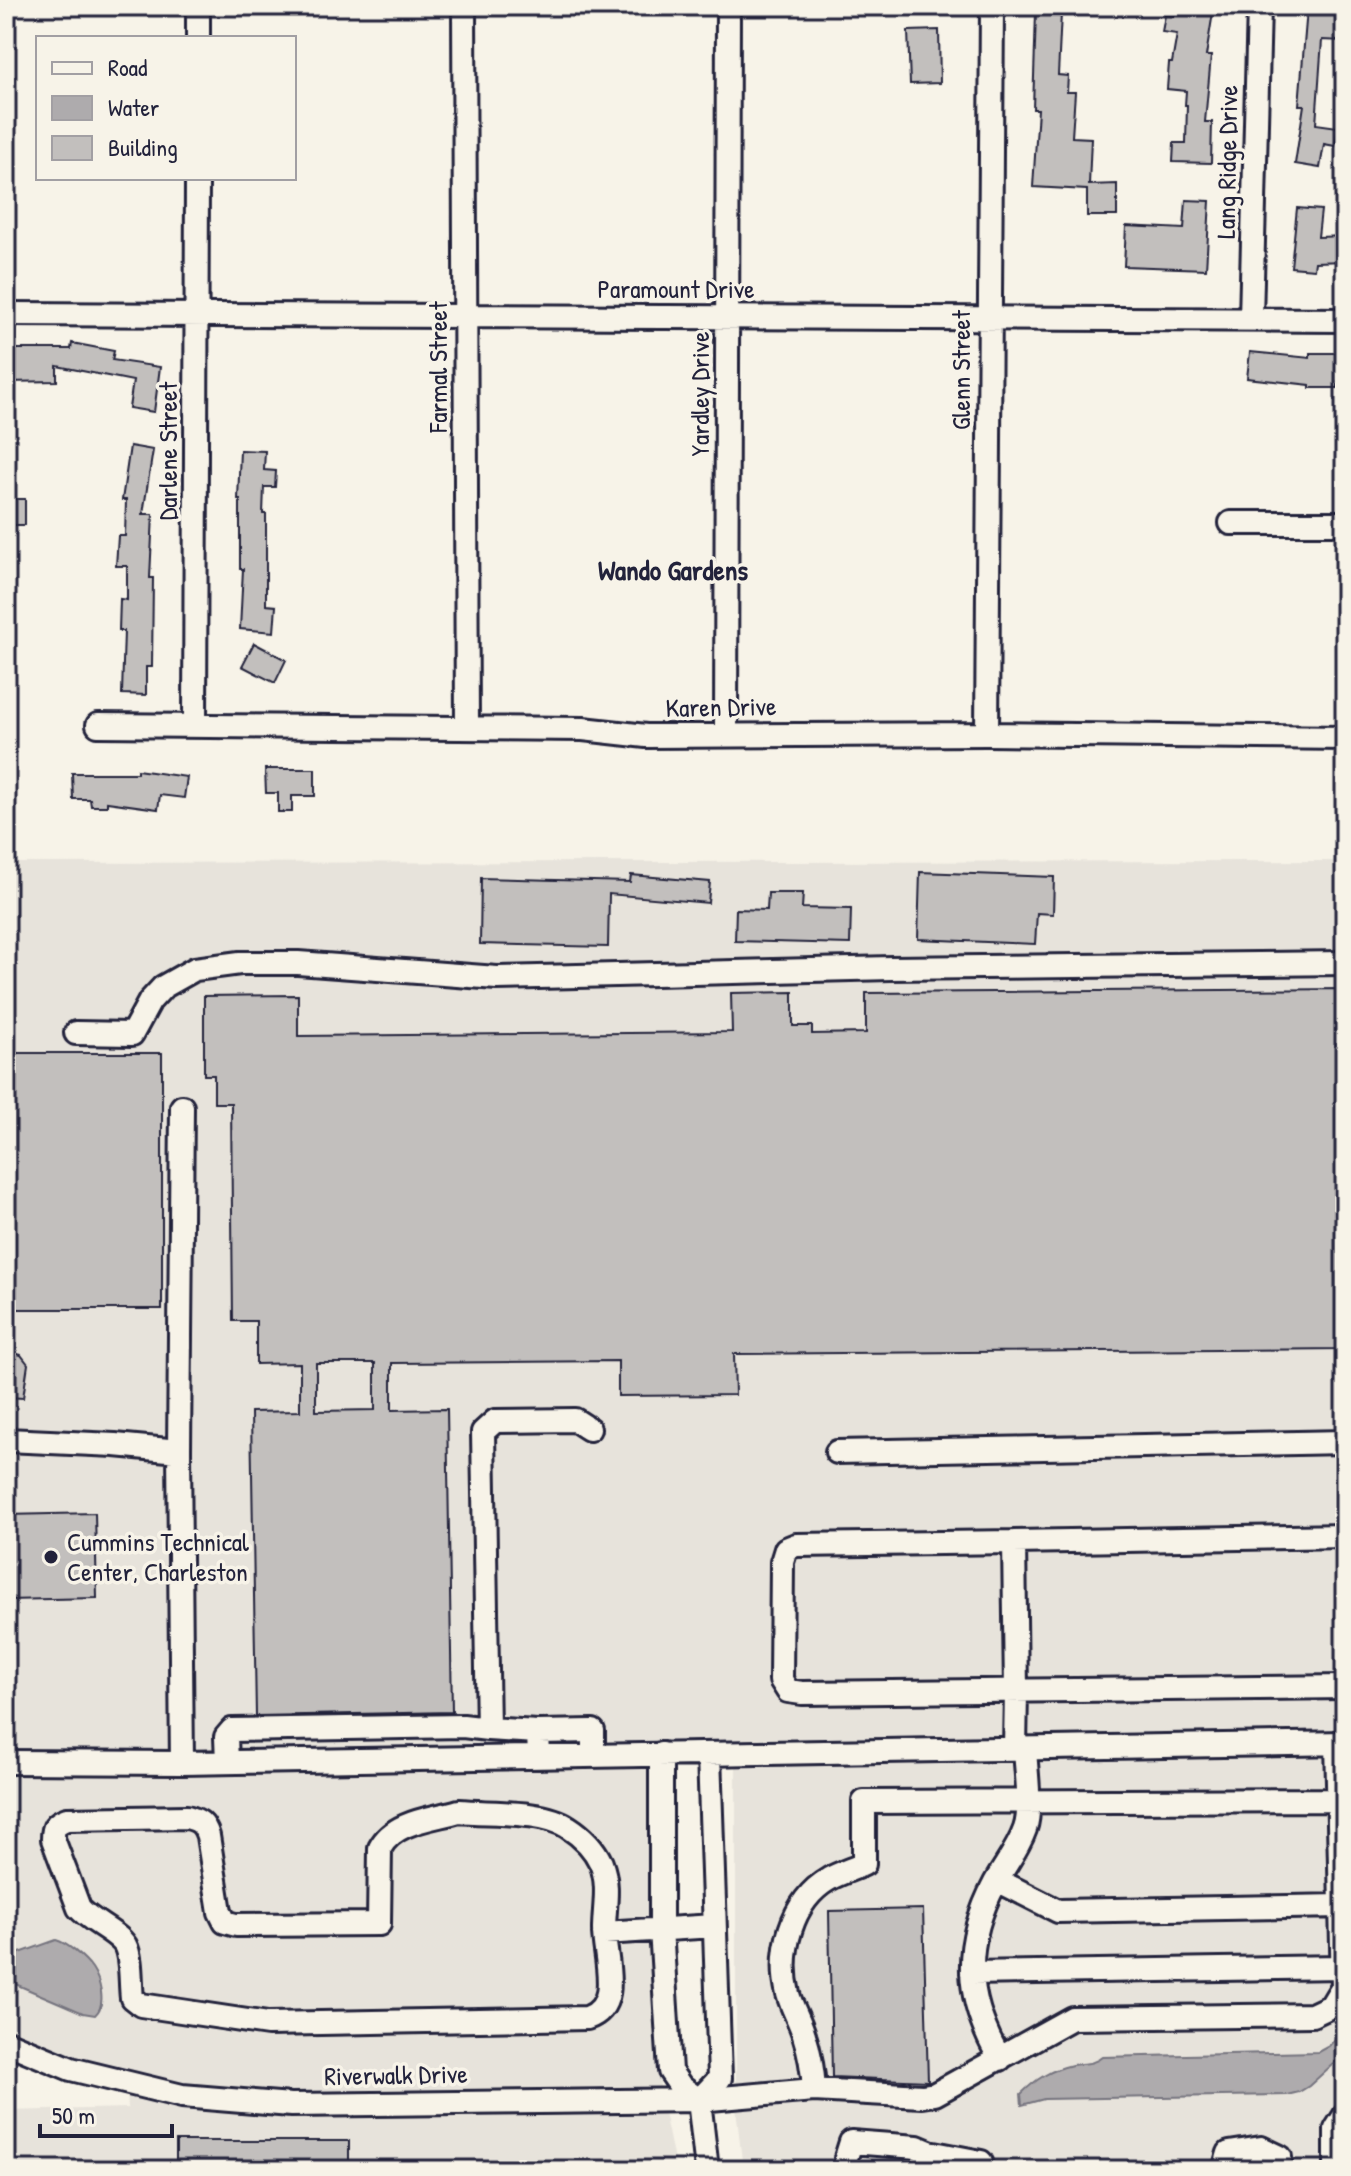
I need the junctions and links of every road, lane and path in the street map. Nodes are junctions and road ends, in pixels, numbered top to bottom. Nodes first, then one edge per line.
1 (198, 6) edge
2 (464, 6) edge
3 (728, 6) edge
4 (992, 6) edge
5 (1259, 6) edge
6 (198, 36) edge
7 (197, 180) edge
8 (6, 314) edge
9 (197, 315) junction
10 (466, 316) junction
11 (728, 317) junction
12 (989, 318) junction
13 (1251, 319) junction
14 (1345, 320) edge
15 (1231, 523) dead end
16 (1345, 523) edge
17 (98, 725) dead end
18 (195, 725) junction
19 (467, 727) junction
20 (987, 734) junction
21 (726, 735) junction
22 (1345, 738) edge
23 (1345, 963) edge
24 (76, 1033) dead end
25 (182, 1107) dead end
26 (589, 1429) dead end
27 (6, 1440) edge
28 (1345, 1442) edge
29 (179, 1451) junction
30 (837, 1452) dead end
31 (1345, 1536) edge
32 (1014, 1542) junction
33 (1345, 1687) edge
34 (1016, 1691) junction
35 (488, 1729) junction
36 (538, 1732) junction
37 (1341, 1743) edge
38 (1020, 1749) junction
39 (661, 1754) junction
40 (593, 1755) junction
41 (709, 1755) junction
42 (539, 1757) junction
43 (6, 1762) edge
44 (227, 1762) junction
45 (182, 1763) junction
46 (1338, 1800) junction
47 (1027, 1801) junction
48 (997, 1880) junction
49 (1341, 1906) junction
50 (714, 1926) junction
51 (661, 1929) junction
52 (604, 1933) junction
53 (1342, 1967) junction
54 (972, 1973) junction
55 (6, 2042) edge
56 (1000, 2059) junction
57 (814, 2090) junction
58 (699, 2100) junction
59 (1345, 2115) edge
60 (926, 2161) edge
61 (707, 2170) edge
62 (847, 2170) edge
63 (979, 2170) edge
64 (1224, 2170) edge
65 (1279, 2170) edge
66 (1336, 2170) edge

1 - 6 street
2 - 10 street, Farmal Street
3 - 11 street, Yardley Drive
4 - 12 street, Glenn Street
5 - 13 street, Lang Ridge Drive
7 - 9 street, Darlene Street
8 - 9 street, Paramount Drive
9 - 10 street, Paramount Drive
9 - 18 street, Darlene Street
10 - 11 street, Paramount Drive
10 - 19 street, Farmal Street
11 - 12 street, Paramount Drive
11 - 21 street, Yardley Drive
12 - 13 street, Paramount Drive
12 - 20 street, Glenn Street
13 - 14 street, Paramount Drive
15 - 16 street
17 - 18 street, Karen Drive
18 - 19 street, Karen Drive
19 - 21 street, Karen Drive
20 - 21 street, Karen Drive
20 - 22 street, Karen Drive
23 - 24 street
25 - 29 street
26 - 35 street
27 - 29 street
28 - 30 street
29 - 45 street
31 - 32 street
32 - 34 street
32 - 34 street
33 - 34 street
34 - 38 street
35 - 36 street
35 - 44 street
36 - 40 street
36 - 42 street
37 - 38 street
37 - 46 street, Riverwalk Drive
38 - 41 street
38 - 47 street
39 - 40 street
39 - 41 street
39 - 51 street
40 - 42 street
41 - 50 street
42 - 44 street
43 - 45 street
44 - 45 street
46 - 47 street
46 - 49 street, Riverwalk Drive
47 - 48 street
47 - 57 street
48 - 49 street
48 - 54 street
49 - 53 street, Riverwalk Drive
50 - 51 street
50 - 58 street
51 - 52 street
51 - 58 street
52 - 52 street
53 - 54 street
53 - 56 street, Riverwalk Drive
54 - 56 street
55 - 58 street, Riverwalk Drive
56 - 57 street, Riverwalk Drive
57 - 58 street, Riverwalk Drive
58 - 61 street
59 - 66 street
60 - 62 street
60 - 63 street
64 - 65 street

